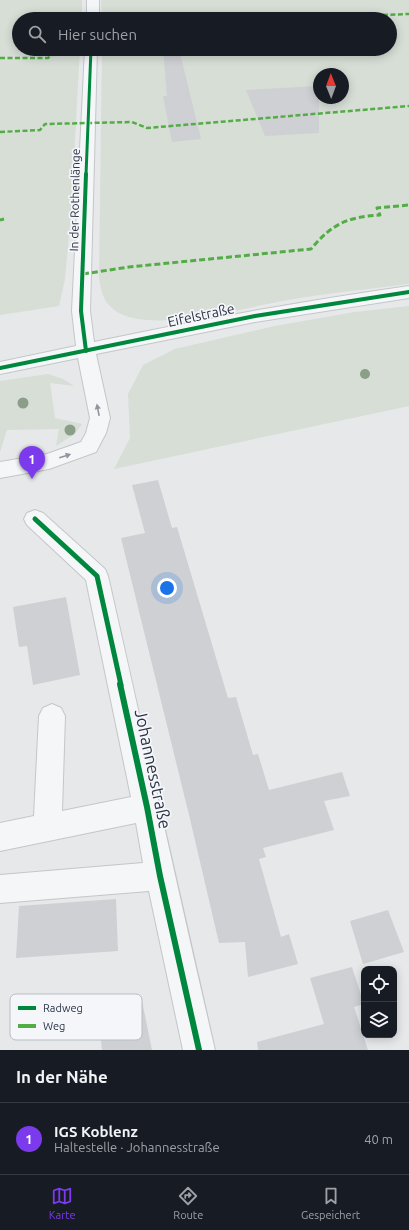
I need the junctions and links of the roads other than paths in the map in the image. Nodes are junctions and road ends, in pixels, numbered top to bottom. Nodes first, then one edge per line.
1 (93, 0) edge
2 (93, 12) edge
3 (91, 56) edge
4 (409, 292) edge
5 (86, 351) junction
6 (0, 368) edge
7 (0, 470) edge
8 (35, 519) dead end
9 (52, 716) dead end
10 (147, 807) junction
11 (47, 828) junction
12 (0, 837) edge
13 (160, 876) junction
14 (0, 889) edge
15 (199, 1050) edge

1 - 2 street
3 - 5 street, In der Rothenlänge
4 - 5 street, Eifelstraße
5 - 6 street, Eifelstraße
7 -> 5 street, In der Rothenlänge
8 - 10 street, Johannesstraße
9 - 11 street
10 - 11 street
10 - 13 street, Johannesstraße
11 - 12 street
13 - 14 street
13 - 15 street, Johannesstraße

